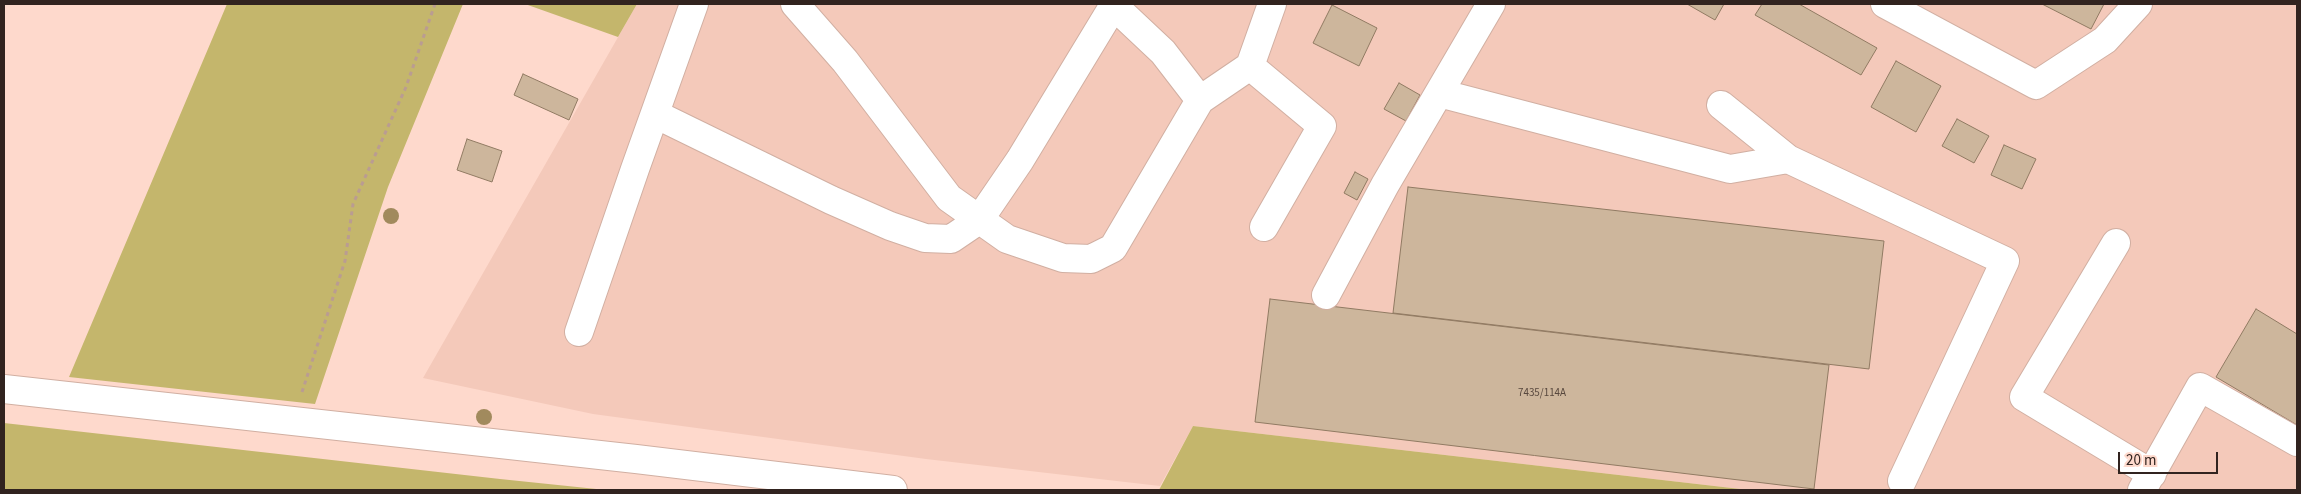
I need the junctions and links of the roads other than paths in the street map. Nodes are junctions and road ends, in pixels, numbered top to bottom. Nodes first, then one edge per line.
1 (694, 4) edge
2 (795, 4) edge
3 (1272, 4) edge
4 (1491, 4) edge
5 (1885, 4) edge
6 (2138, 4) edge
7 (1113, 5) edge
8 (1250, 66) junction
9 (1439, 93) junction
10 (1200, 100) junction
11 (1721, 105) dead end
12 (655, 114) junction
13 (1788, 159) junction
14 (979, 220) junction
15 (1264, 227) dead end
16 (2116, 243) dead end
17 (1326, 295) dead end
18 (579, 332) dead end
19 (4, 389) edge
20 (2297, 442) edge
21 (1902, 481) dead end
22 (2147, 482) edge
23 (893, 490) edge

1 - 12 lane
2 - 14 lane
3 - 8 lane
4 - 9 lane
5 - 6 lane
7 - 10 lane
7 - 14 lane
8 - 10 lane
8 - 15 lane
9 - 13 lane
9 - 17 lane
10 - 14 lane
11 - 13 lane
12 - 14 lane
12 - 18 lane
13 - 21 lane
16 - 22 lane
19 - 23 lane
20 - 22 lane

